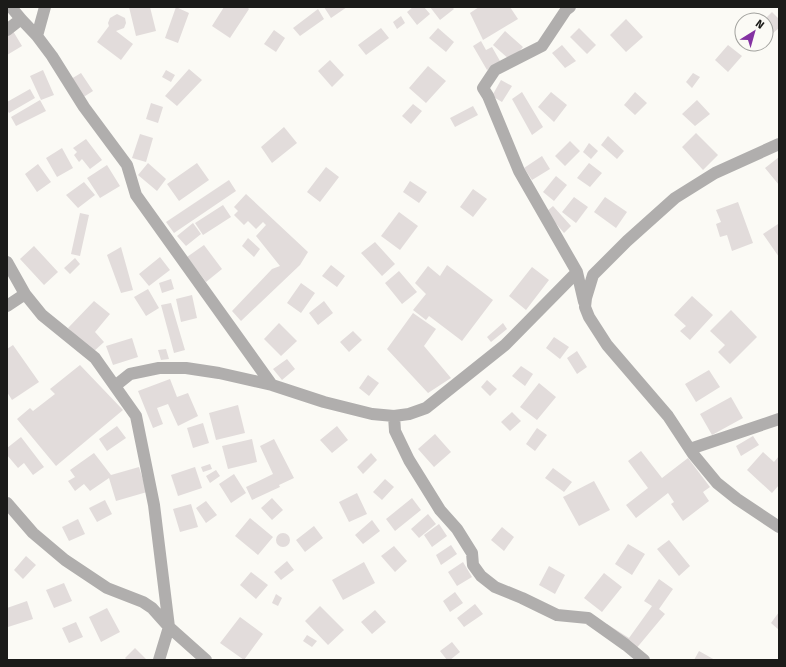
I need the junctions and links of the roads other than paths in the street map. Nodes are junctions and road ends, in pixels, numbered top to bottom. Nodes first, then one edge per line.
1 (11, 7) edge
2 (45, 7) edge
3 (570, 7) edge
4 (21, 20) junction
5 (7, 30) edge
6 (37, 36) junction
7 (778, 145) edge
8 (7, 262) edge
9 (577, 272) junction
10 (25, 294) junction
11 (7, 306) edge
12 (585, 307) junction
13 (272, 385) junction
14 (115, 386) junction
15 (394, 416) junction
16 (779, 419) edge
17 (690, 449) junction
18 (7, 503) edge
19 (779, 527) edge
20 (169, 627) junction
21 (159, 660) edge
22 (206, 660) edge
23 (644, 660) edge

1 - 4 street
2 - 6 street
3 - 9 street
4 - 5 street
4 - 6 street
6 - 13 street
7 - 12 street
8 - 10 street
9 - 12 street
9 - 15 street
10 - 11 street
10 - 14 street
12 - 17 street
13 - 14 street
13 - 15 street
14 - 20 street
15 - 23 street
16 - 17 street
17 - 19 street
18 - 20 street
20 - 21 street
20 - 22 street

